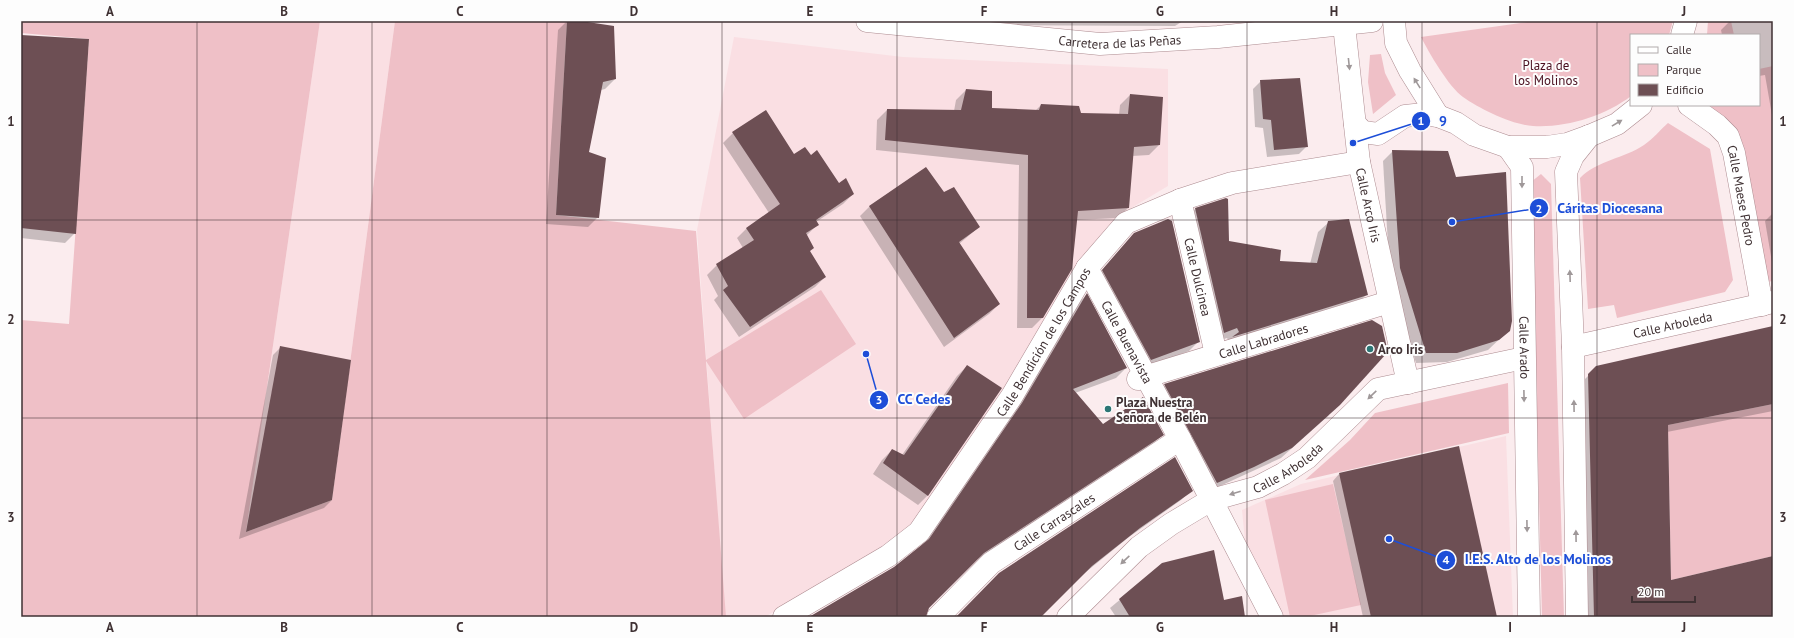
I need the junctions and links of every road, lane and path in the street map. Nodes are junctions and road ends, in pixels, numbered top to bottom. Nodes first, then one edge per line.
1 (867, 21) edge
2 (1372, 21) edge
3 (1394, 21) edge
4 (1686, 21) edge
5 (1344, 25) junction
6 (1279, 26) edge
7 (982, 27) edge
8 (1682, 34) edge
9 (1640, 106) edge
10 (1690, 106) edge
11 (1438, 116) junction
12 (1355, 124) junction
13 (1589, 136) junction
14 (1508, 147) junction
15 (1359, 162) junction
16 (1566, 172) junction
17 (1180, 200) junction
18 (1087, 268) junction
19 (1390, 302) junction
20 (1767, 304) edge
21 (1573, 347) junction
22 (1216, 354) junction
23 (1524, 358) junction
24 (1141, 377) junction
25 (1408, 383) junction
26 (1180, 439) junction
27 (1211, 500) junction
28 (784, 617) edge
29 (938, 617) edge
30 (1068, 617) edge
31 (1272, 617) edge
32 (1528, 617) edge
33 (1577, 617) edge

1 - 7 street, Carretera de las Peñas
2 - 5 street, Carretera de las Peñas
11 -> 3 street
4 - 8 street
5 - 6 street, Carretera de las Peñas
5 -> 12 street, Calle Arco Iris
6 - 7 street, Carretera de las Peñas
13 -> 9 street
10 - 20 street, Calle Maese Pedro
11 - 12 street
11 - 14 street
12 - 15 street, Calle Arco Iris
13 - 14 street
13 - 16 street
14 - 16 street
14 -> 23 street, Calle Arado
15 - 17 street, Calle Bendición de los Campos
15 - 19 street, Calle Arco Iris
21 -> 16 street
17 - 18 street, Calle Bendición de los Campos
17 - 22 street, Calle Dulcinea
18 - 24 street, Calle Buenavista
18 - 28 street, Calle Bendición de los Campos
19 - 22 street, Calle Labradores
19 - 25 street, Calle Arco Iris
20 - 21 street, Calle Arboleda
33 -> 21 street
22 - 24 street, Calle Labradores
23 - 25 street, Calle Arboleda
23 -> 32 street, Calle Arado
24 - 26 street, Calle Buenavista
25 -> 27 street, Calle Arboleda
26 - 27 street, Calle Buenavista
26 - 29 street, Calle Carrascales
27 -> 30 street, Calle Arboleda
27 - 31 street, Calle Buenavista

